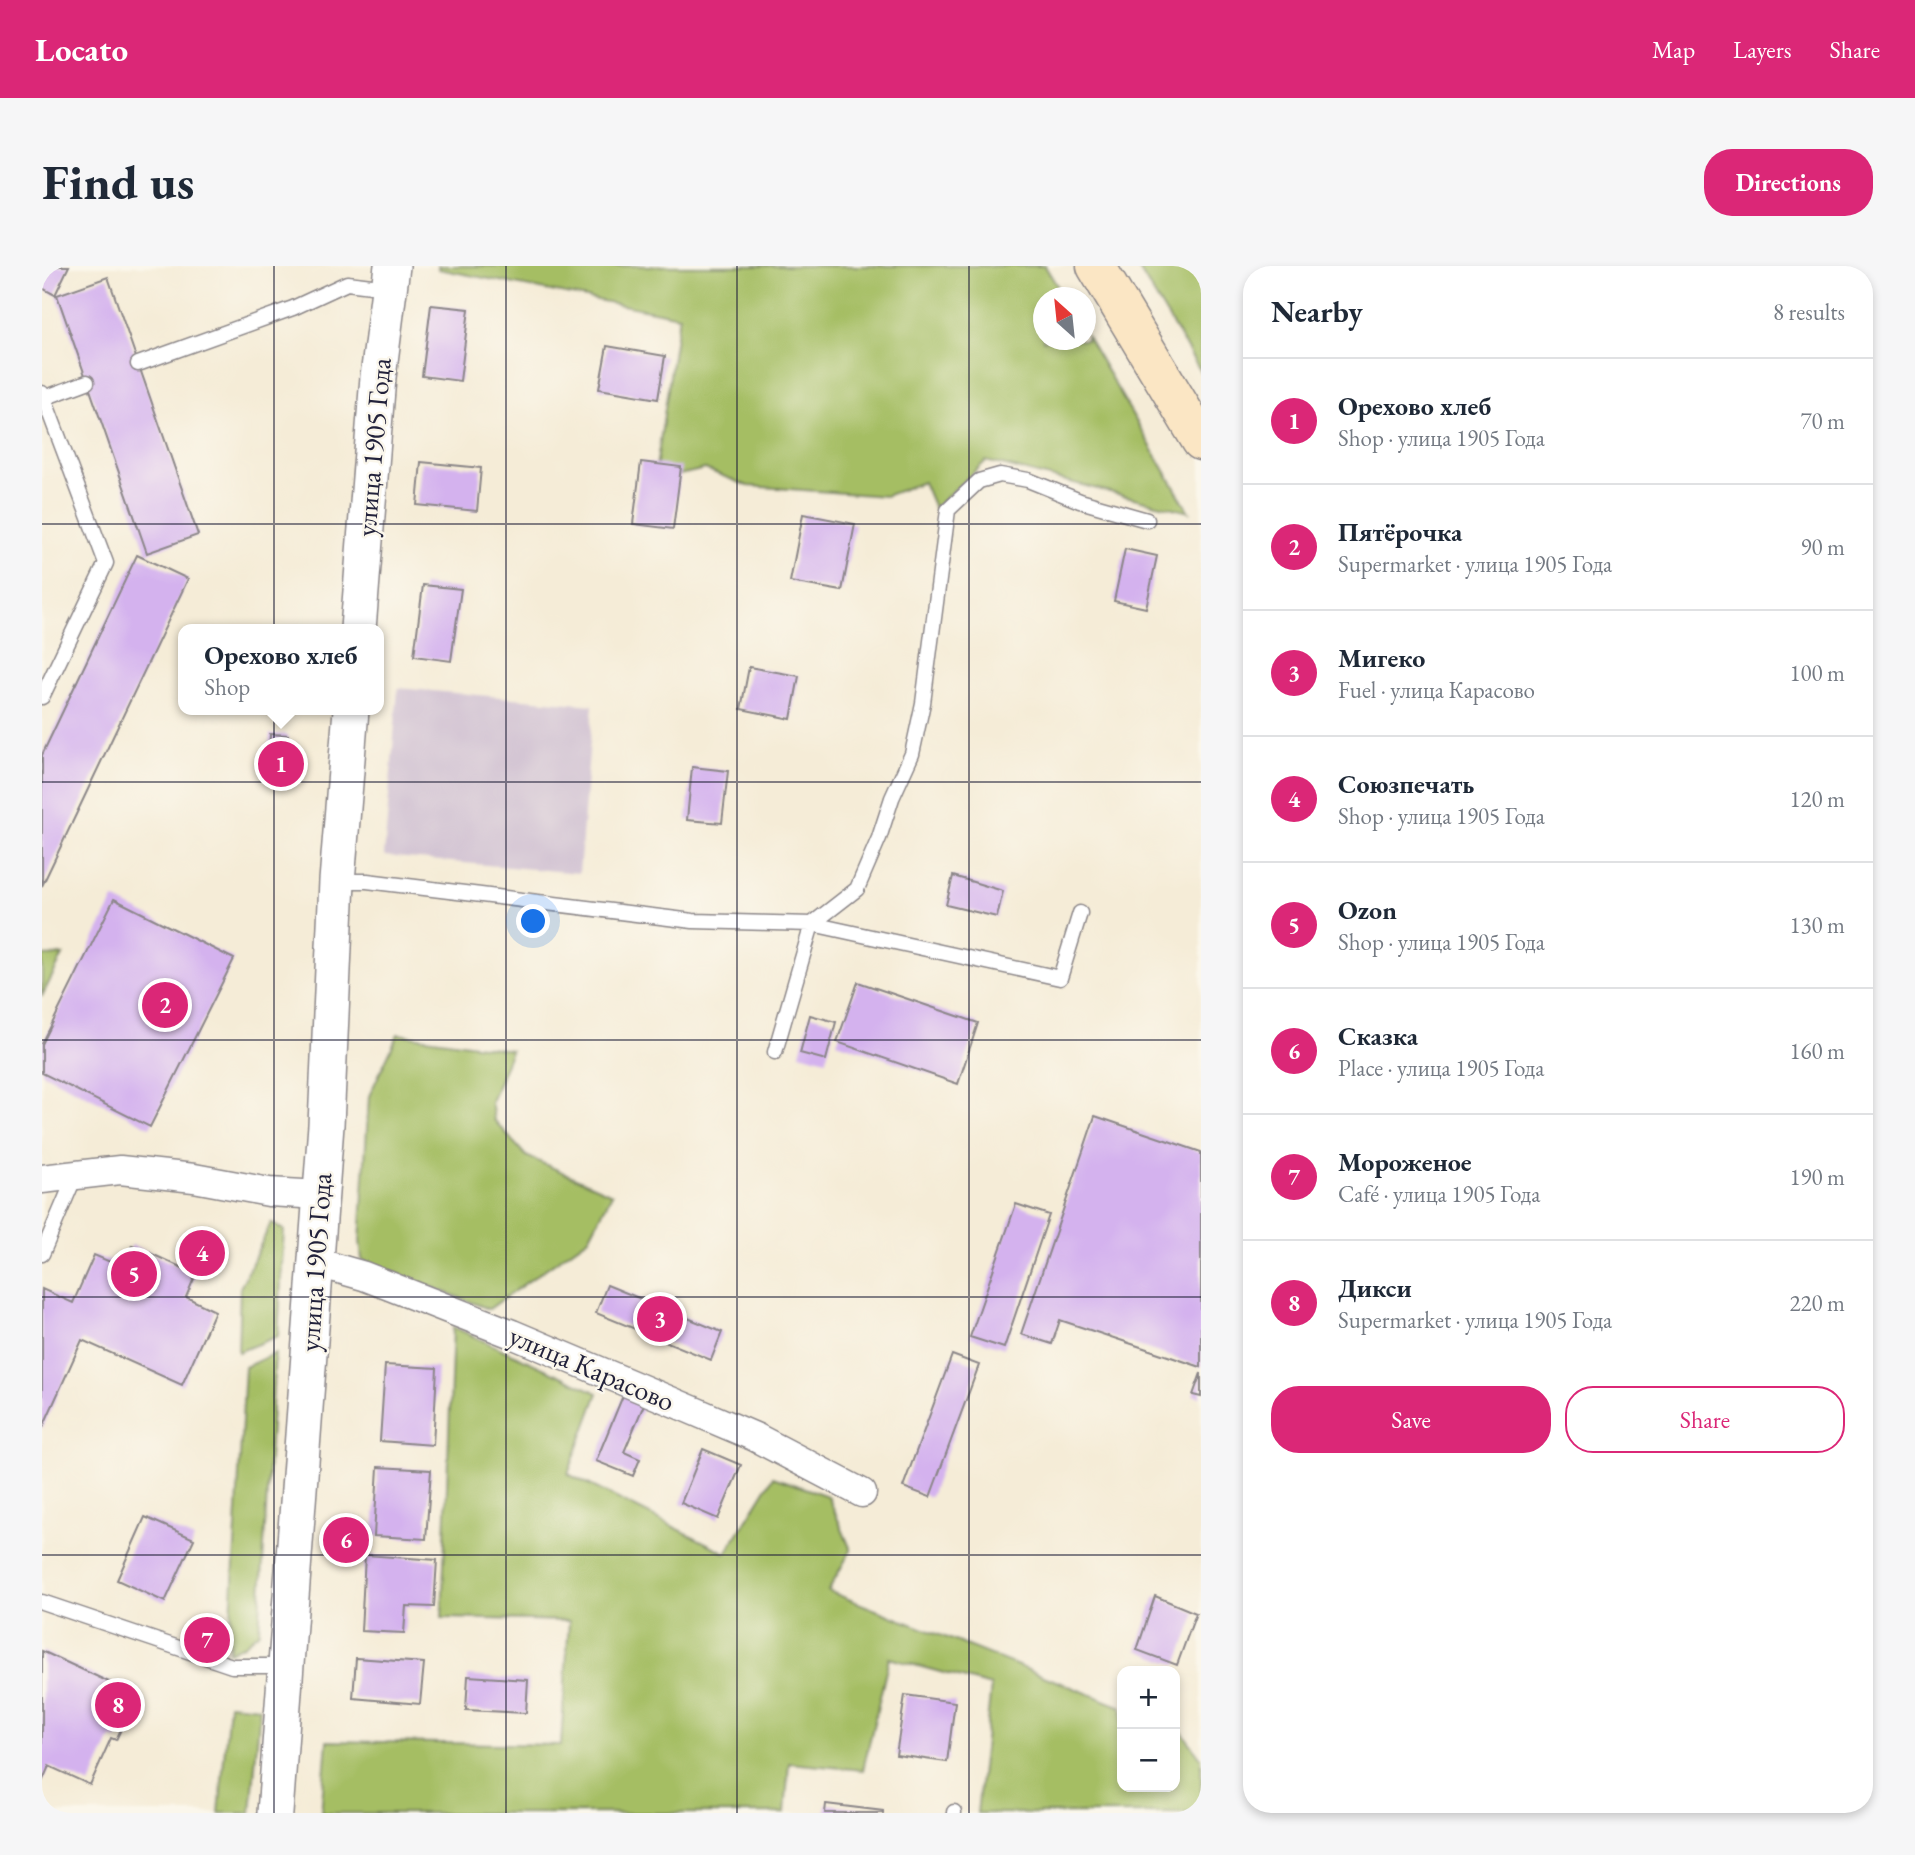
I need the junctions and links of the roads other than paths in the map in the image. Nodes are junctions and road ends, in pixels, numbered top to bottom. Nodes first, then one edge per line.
1 (1096, 266) edge
2 (390, 277) edge
3 (138, 364) dead end
4 (87, 382) dead end
5 (43, 395) edge
6 (1201, 441) edge
7 (1147, 520) dead end
8 (358, 624) edge
9 (42, 697) edge
10 (351, 715) edge
11 (337, 881) junction
12 (1080, 913) dead end
13 (812, 924) junction
14 (775, 1052) dead end
15 (76, 1174) junction
16 (42, 1179) edge
17 (320, 1195) junction
18 (42, 1254) edge
19 (314, 1262) junction
20 (862, 1493) dead end
21 (42, 1602) edge
22 (286, 1667) junction
23 (275, 1813) edge

1 - 6 main road
2 - 3 lane
2 - 8 street, улица 1905 Года
4 - 5 lane
5 - 9 lane
7 - 13 lane
10 - 11 street, улица 1905 Года
11 - 13 lane
11 - 17 street, улица 1905 Года
12 - 13 lane
13 - 14 lane
15 - 16 street
15 - 17 street
15 - 18 lane
17 - 19 street, улица 1905 Года
19 - 20 street, улица Карасово
19 - 22 street, улица 1905 Года
21 - 22 lane
22 - 23 street, улица 1905 Года

